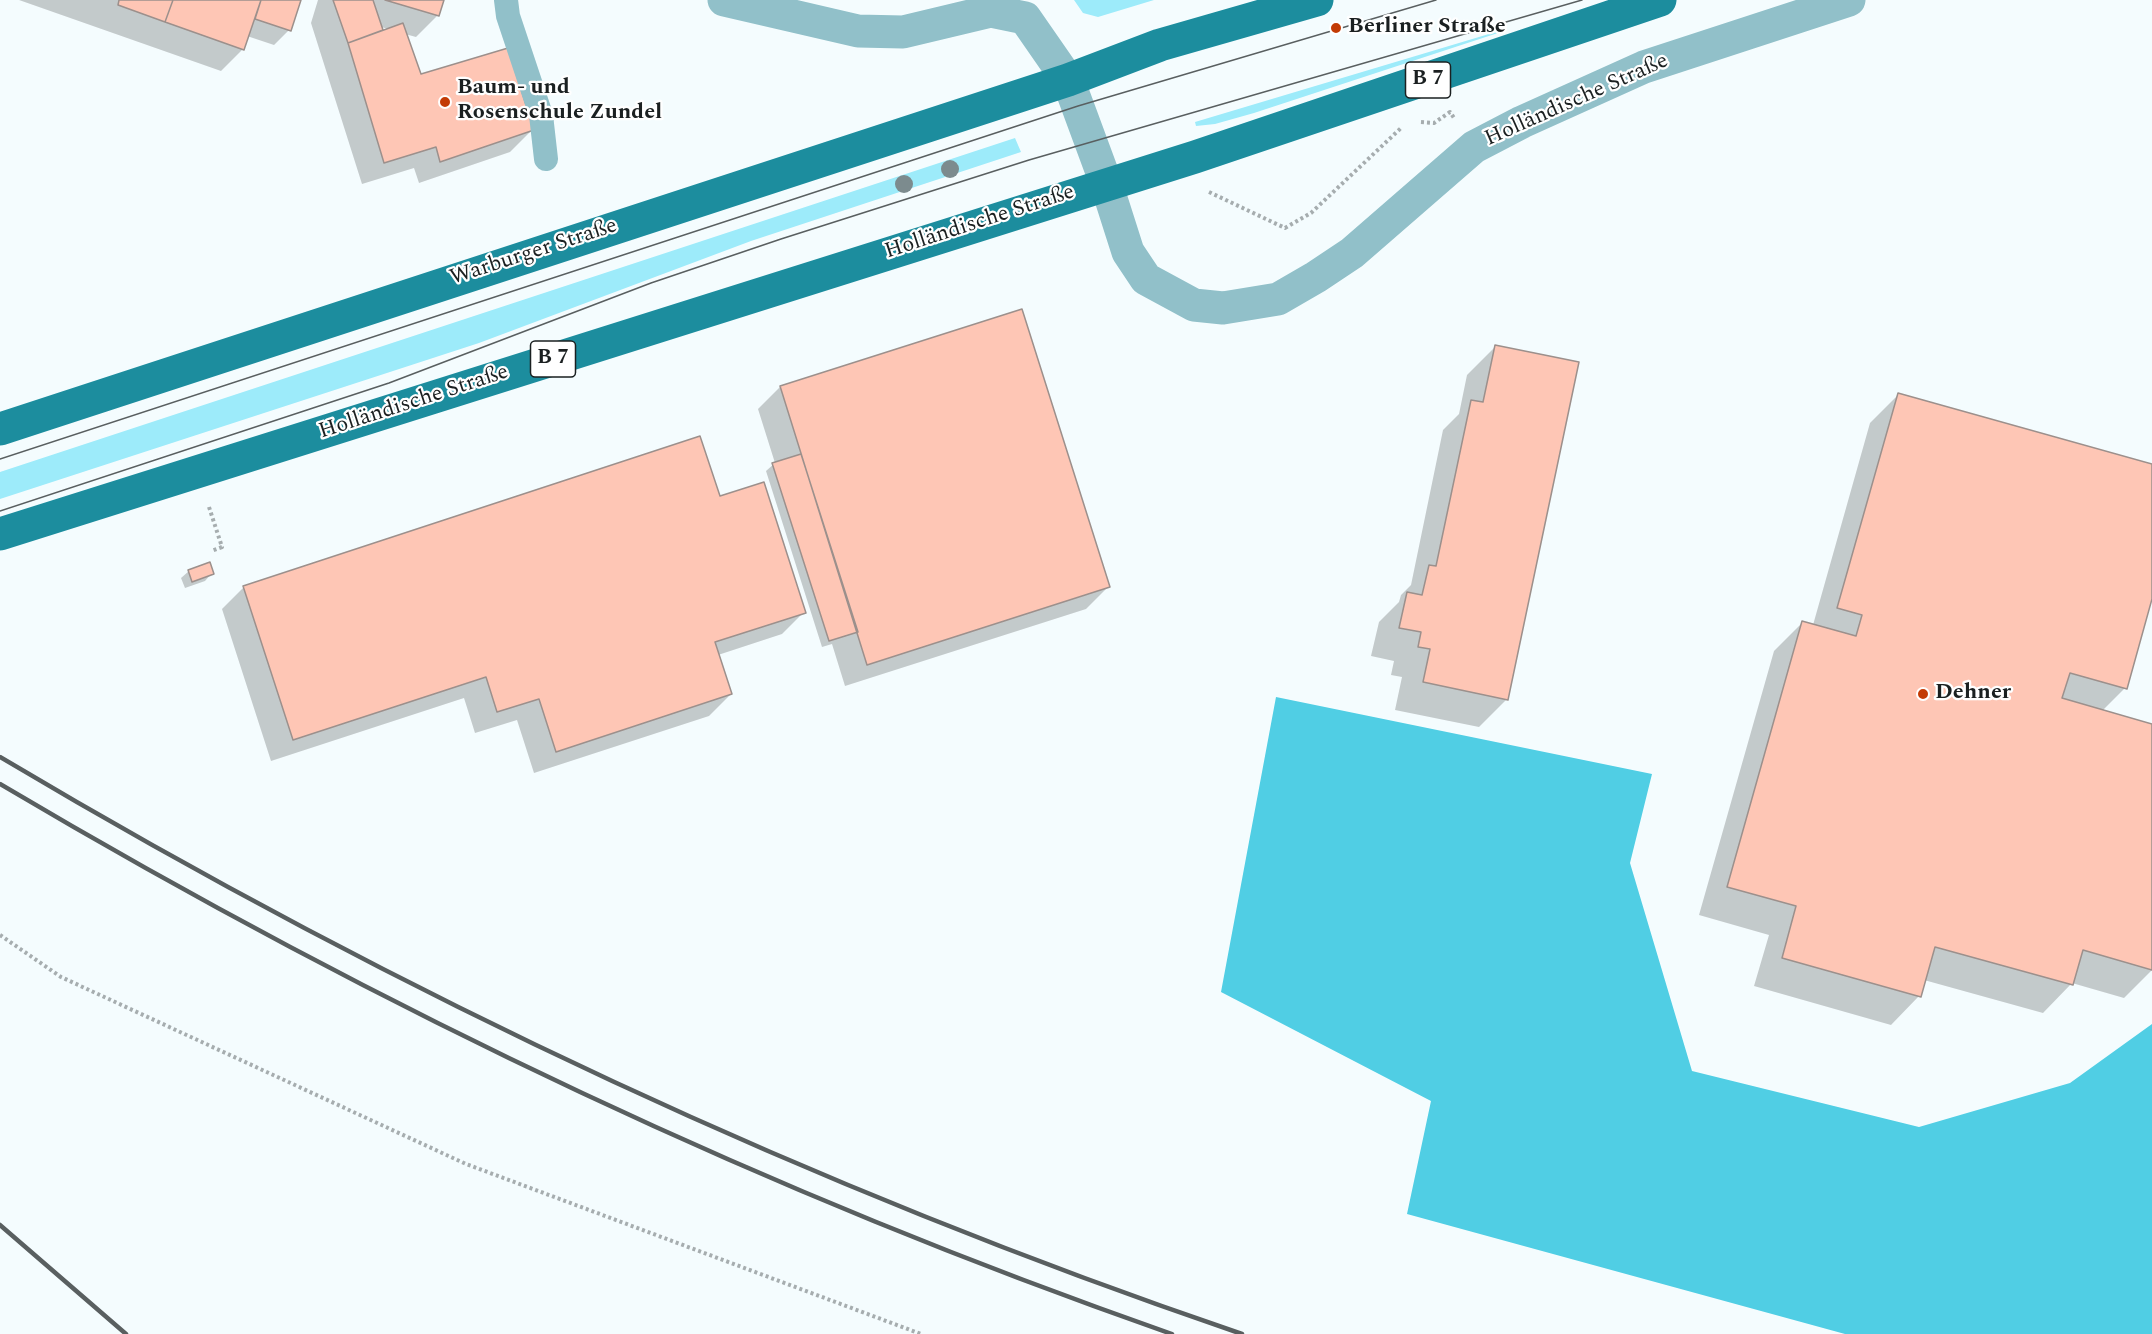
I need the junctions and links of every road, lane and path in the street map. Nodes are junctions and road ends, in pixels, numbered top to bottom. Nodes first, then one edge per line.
1 (506, 0) edge
2 (724, 0) edge
3 (1317, 0) edge
4 (1660, 0) edge
5 (1849, 0) edge
6 (1068, 80) junction
7 (1409, 120) dead end
8 (1417, 121) dead end
9 (1473, 147) junction
10 (546, 159) dead end
11 (1106, 183) junction
12 (1205, 191) dead end
13 (0, 429) edge
14 (197, 472) junction
15 (0, 534) edge
16 (211, 551) dead end
17 (0, 935) edge
18 (921, 1334) edge

1 - 10 lane
2 - 6 street
3 - 6 main road
4 - 11 main road, B 7
5 - 9 street, Holländische Straße
6 - 11 street
6 - 13 main road, Warburger Straße
7 - 12 path
8 - 9 path
9 - 11 street, Holländische Straße
11 - 14 main road, Holländische Straße / B 7
14 - 15 main road, Holländische Straße / B 7
14 - 16 path
17 - 18 path

